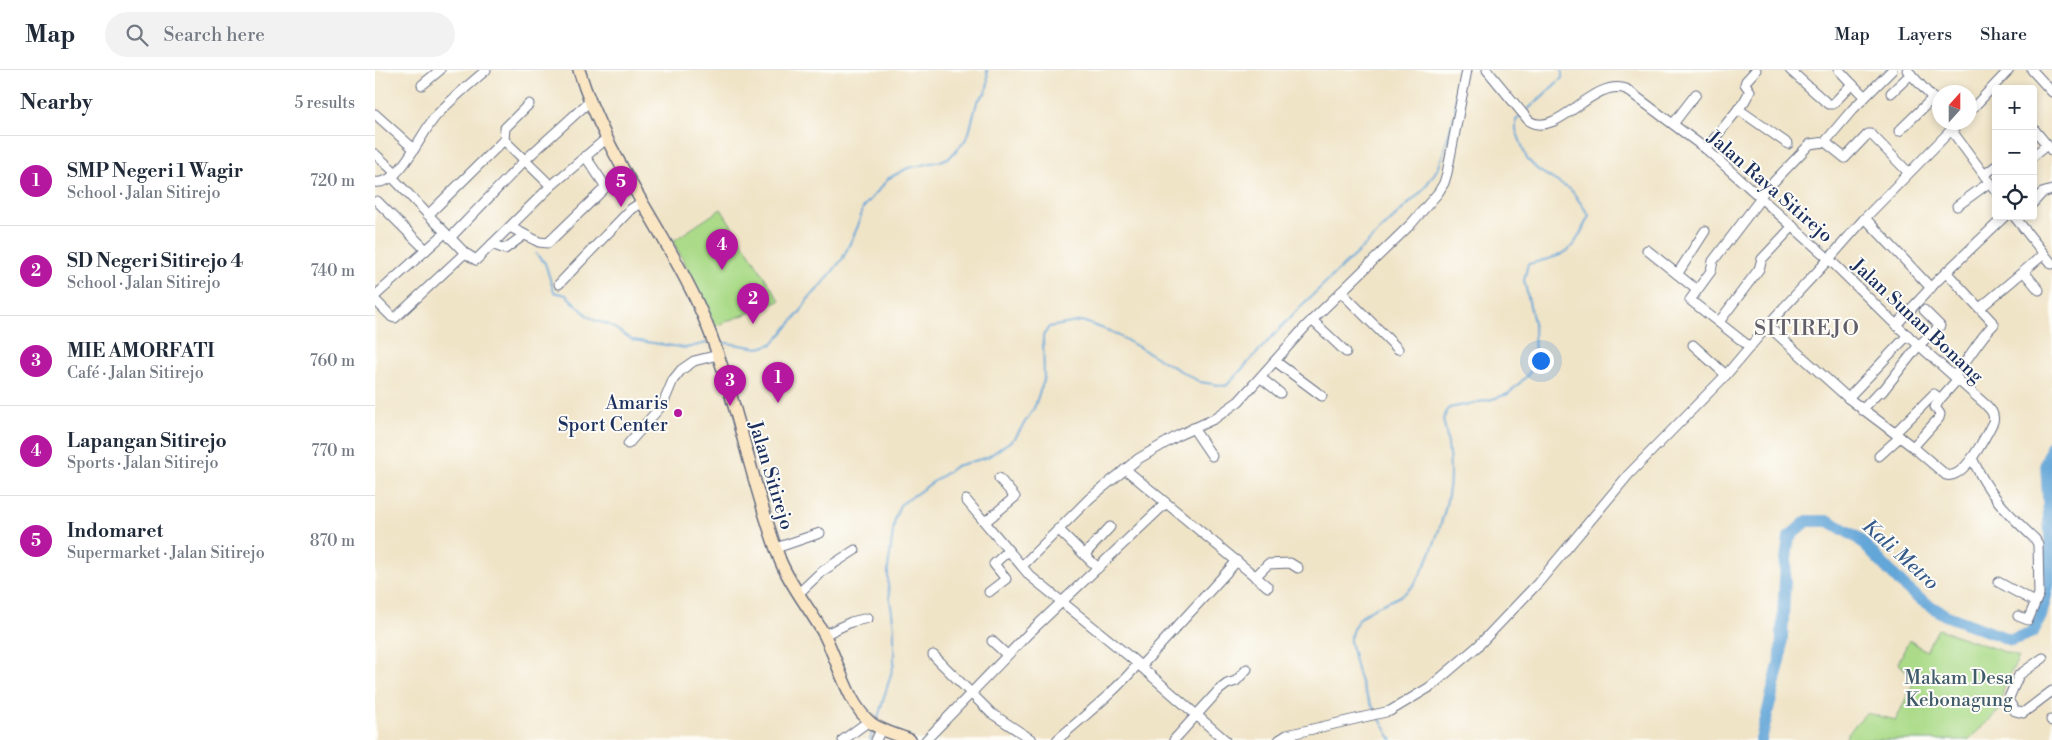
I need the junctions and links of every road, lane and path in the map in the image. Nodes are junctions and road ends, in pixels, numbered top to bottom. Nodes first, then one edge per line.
1 (423, 70) edge
2 (440, 70) edge
3 (579, 70) edge
4 (1467, 70) edge
5 (1487, 70) edge
6 (1756, 70) edge
7 (1790, 70) edge
8 (1839, 70) edge
9 (1892, 70) edge
10 (2032, 70) edge
11 (483, 71) edge
12 (1909, 72) edge
13 (2003, 72) edge
14 (431, 78) junction
15 (1852, 84) junction
16 (422, 85) dead end
17 (1998, 85) edge
18 (1992, 91) edge
19 (2052, 92) edge
20 (1891, 93) dead end
21 (1696, 94) dead end
22 (1865, 97) junction
23 (1932, 97) edge
24 (590, 101) junction
25 (529, 104) dead end
26 (1932, 104) edge
27 (1977, 105) edge
28 (1738, 109) junction
29 (375, 114) edge
30 (1673, 124) junction
31 (1951, 130) edge
32 (1959, 130) edge
33 (2035, 130) edge
34 (1899, 131) dead end
35 (606, 135) junction
36 (504, 140) junction
37 (1826, 141) junction
38 (1788, 144) dead end
39 (2049, 148) edge
40 (414, 149) junction
41 (1706, 149) junction
42 (375, 154) edge
43 (2037, 154) edge
44 (585, 156) junction
45 (525, 160) junction
46 (1908, 172) junction
47 (394, 175) junction
48 (375, 182) edge
49 (1992, 183) edge
50 (551, 186) junction
51 (2052, 190) edge
52 (1760, 198) junction
53 (2037, 199) edge
54 (377, 201) dead end
55 (642, 202) junction
56 (1957, 206) dead end
57 (428, 215) junction
58 (1865, 218) junction
59 (2001, 220) edge
60 (2017, 220) edge
61 (1793, 226) junction
62 (510, 228) junction
63 (1705, 232) dead end
64 (448, 235) junction
65 (524, 235) junction
66 (492, 244) junction
67 (426, 250) junction
68 (1647, 250) dead end
69 (465, 253) junction
70 (1829, 259) junction
71 (2049, 259) edge
72 (2024, 272) junction
73 (1678, 273) junction
74 (1947, 273) junction
75 (559, 284) dead end
76 (1931, 288) junction
77 (1697, 290) junction
78 (2039, 290) dead end
79 (1341, 292) junction
80 (375, 296) edge
81 (375, 300) edge
82 (1980, 308) junction
83 (1924, 310) dead end
84 (1312, 320) junction
85 (1719, 322) junction
86 (1896, 325) junction
87 (1768, 326) junction
88 (1908, 335) junction
89 (1693, 345) dead end
90 (1919, 345) junction
91 (1750, 347) junction
92 (1398, 349) dead end
93 (1346, 352) dead end
94 (718, 355) junction
95 (1275, 361) junction
96 (1726, 375) junction
97 (1261, 378) junction
98 (1956, 378) junction
99 (1280, 393) dead end
100 (1322, 396) dead end
101 (1847, 398) junction
102 (1940, 399) junction
103 (1863, 410) junction
104 (1193, 428) junction
105 (1897, 435) junction
106 (628, 444) dead end
107 (1913, 447) junction
108 (1212, 456) dead end
109 (1879, 456) dead end
110 (1972, 458) junction
111 (1125, 469) junction
112 (999, 478) dead end
113 (966, 500) dead end
114 (1167, 503) junction
115 (985, 522) junction
116 (2019, 525) junction
117 (1110, 527) dead end
118 (1058, 529) junction
119 (2035, 529) dead end
120 (820, 533) dead end
121 (776, 548) junction
122 (855, 550) dead end
123 (1008, 551) junction
124 (1085, 554) junction
125 (1237, 561) junction
126 (1021, 566) junction
127 (1098, 568) junction
128 (1298, 568) dead end
129 (1255, 577) junction
130 (1998, 582) dead end
131 (1269, 588) dead end
132 (989, 592) dead end
133 (799, 593) junction
134 (2035, 602) junction
135 (1061, 603) junction
136 (2018, 616) dead end
137 (868, 618) dead end
138 (824, 635) junction
139 (992, 640) dead end
140 (933, 655) dead end
141 (1007, 655) junction
142 (2043, 658) dead end
143 (1139, 665) junction
144 (1247, 669) dead end
145 (2052, 691) edge
146 (971, 692) junction
147 (1197, 715) junction
148 (875, 725) junction
149 (843, 740) edge
150 (876, 740) edge
151 (910, 740) edge
152 (926, 740) edge
153 (1032, 740) edge
154 (1057, 740) edge
155 (1174, 740) edge
156 (1225, 740) edge
157 (1279, 740) edge

1 - 14 street
2 - 14 street
3 - 24 main road, Jalan Sitirejo
4 - 79 street
5 - 30 street, Jalan Raya Sitirejo
6 - 28 street
7 - 15 street
8 - 15 street
9 - 22 street
10 - 19 street
11 - 40 street
12 - 20 street
12 - 23 street
13 - 17 street
14 - 16 street
15 - 22 street
18 - 27 street
21 - 30 street
22 - 37 street
24 - 35 main road, Jalan Sitirejo
24 - 45 street
25 - 36 street
26 - 34 street
28 - 38 street
28 - 41 street
29 - 40 street
30 - 41 street, Jalan Raya Sitirejo
31 - 46 street, Jalan Raya Sitirejo
32 - 49 street
33 - 39 street
35 - 44 street
35 - 55 main road, Jalan Sitirejo
36 - 45 street
36 - 57 street
37 - 46 street
37 - 52 street
39 - 43 street
40 - 47 street
41 - 52 street, Jalan Raya Sitirejo
42 - 47 street
44 - 50 street
44 - 65 street
45 - 50 street
45 - 64 street
46 - 58 street, Jalan Raya Sitirejo
47 - 48 street
47 - 57 street
49 - 56 street
50 - 62 street
51 - 53 street
52 - 61 street, Jalan Raya Sitirejo
52 - 77 street
54 - 67 street
55 - 75 street
55 - 94 main road, Jalan Sitirejo
57 - 64 street
58 - 70 street, Jalan Raya Sitirejo
58 - 76 street
59 - 74 street
60 - 71 street
61 - 70 street, Jalan Raya Sitirejo
61 - 85 street
62 - 65 street
62 - 66 street
63 - 73 street
64 - 67 street
64 - 69 street
65 - 66 street
66 - 69 street
67 - 80 street
68 - 73 street
69 - 81 street
70 - 86 street, Jalan Sunan Bonang
70 - 87 street
71 - 72 street
72 - 78 street
72 - 82 street
73 - 77 street
74 - 76 street
74 - 82 street
76 - 86 street
77 - 85 street
79 - 84 street
79 - 92 street
82 - 98 street
83 - 90 street
84 - 93 street
84 - 95 street
85 - 91 street
86 - 88 street, Jalan Sunan Bonang
87 - 91 street
87 - 101 street
88 - 90 street, Jalan Sunan Bonang
88 - 101 street
89 - 96 street
90 - 98 street, Jalan Sunan Bonang
90 - 103 street
91 - 96 street
94 - 106 street
94 - 121 main road, Jalan Sitirejo
95 - 97 street
95 - 100 street
96 - 157 street
97 - 99 street
97 - 104 street
98 - 102 street
98 - 110 street, Jalan Sunan Bonang
101 - 103 street
102 - 105 street
102 - 107 street
103 - 105 street
104 - 108 street
104 - 111 street
105 - 107 street
105 - 109 street
107 - 110 street
110 - 116 street
111 - 114 street
111 - 118 street
112 - 115 street
113 - 115 street
114 - 125 street
114 - 127 street
115 - 123 street
116 - 119 street
116 - 134 street
117 - 124 street
118 - 124 street
118 - 126 street
120 - 121 street
121 - 133 main road, Jalan Sitirejo
122 - 133 street
123 - 126 street
123 - 132 street
124 - 127 street
125 - 129 street
125 - 143 street
126 - 135 street
127 - 135 street
128 - 129 street
129 - 131 street
130 - 134 street
133 - 138 main road, Jalan Sitirejo
134 - 136 street
135 - 141 street
135 - 143 street
137 - 138 street
138 - 148 main road, Jalan Sitirejo
139 - 141 street
140 - 146 street
141 - 146 street
142 - 145 street
143 - 147 street
143 - 154 street
144 - 147 street
146 - 152 street
146 - 153 street
147 - 155 street
147 - 156 street
148 - 149 street
148 - 150 street
148 - 151 main road

